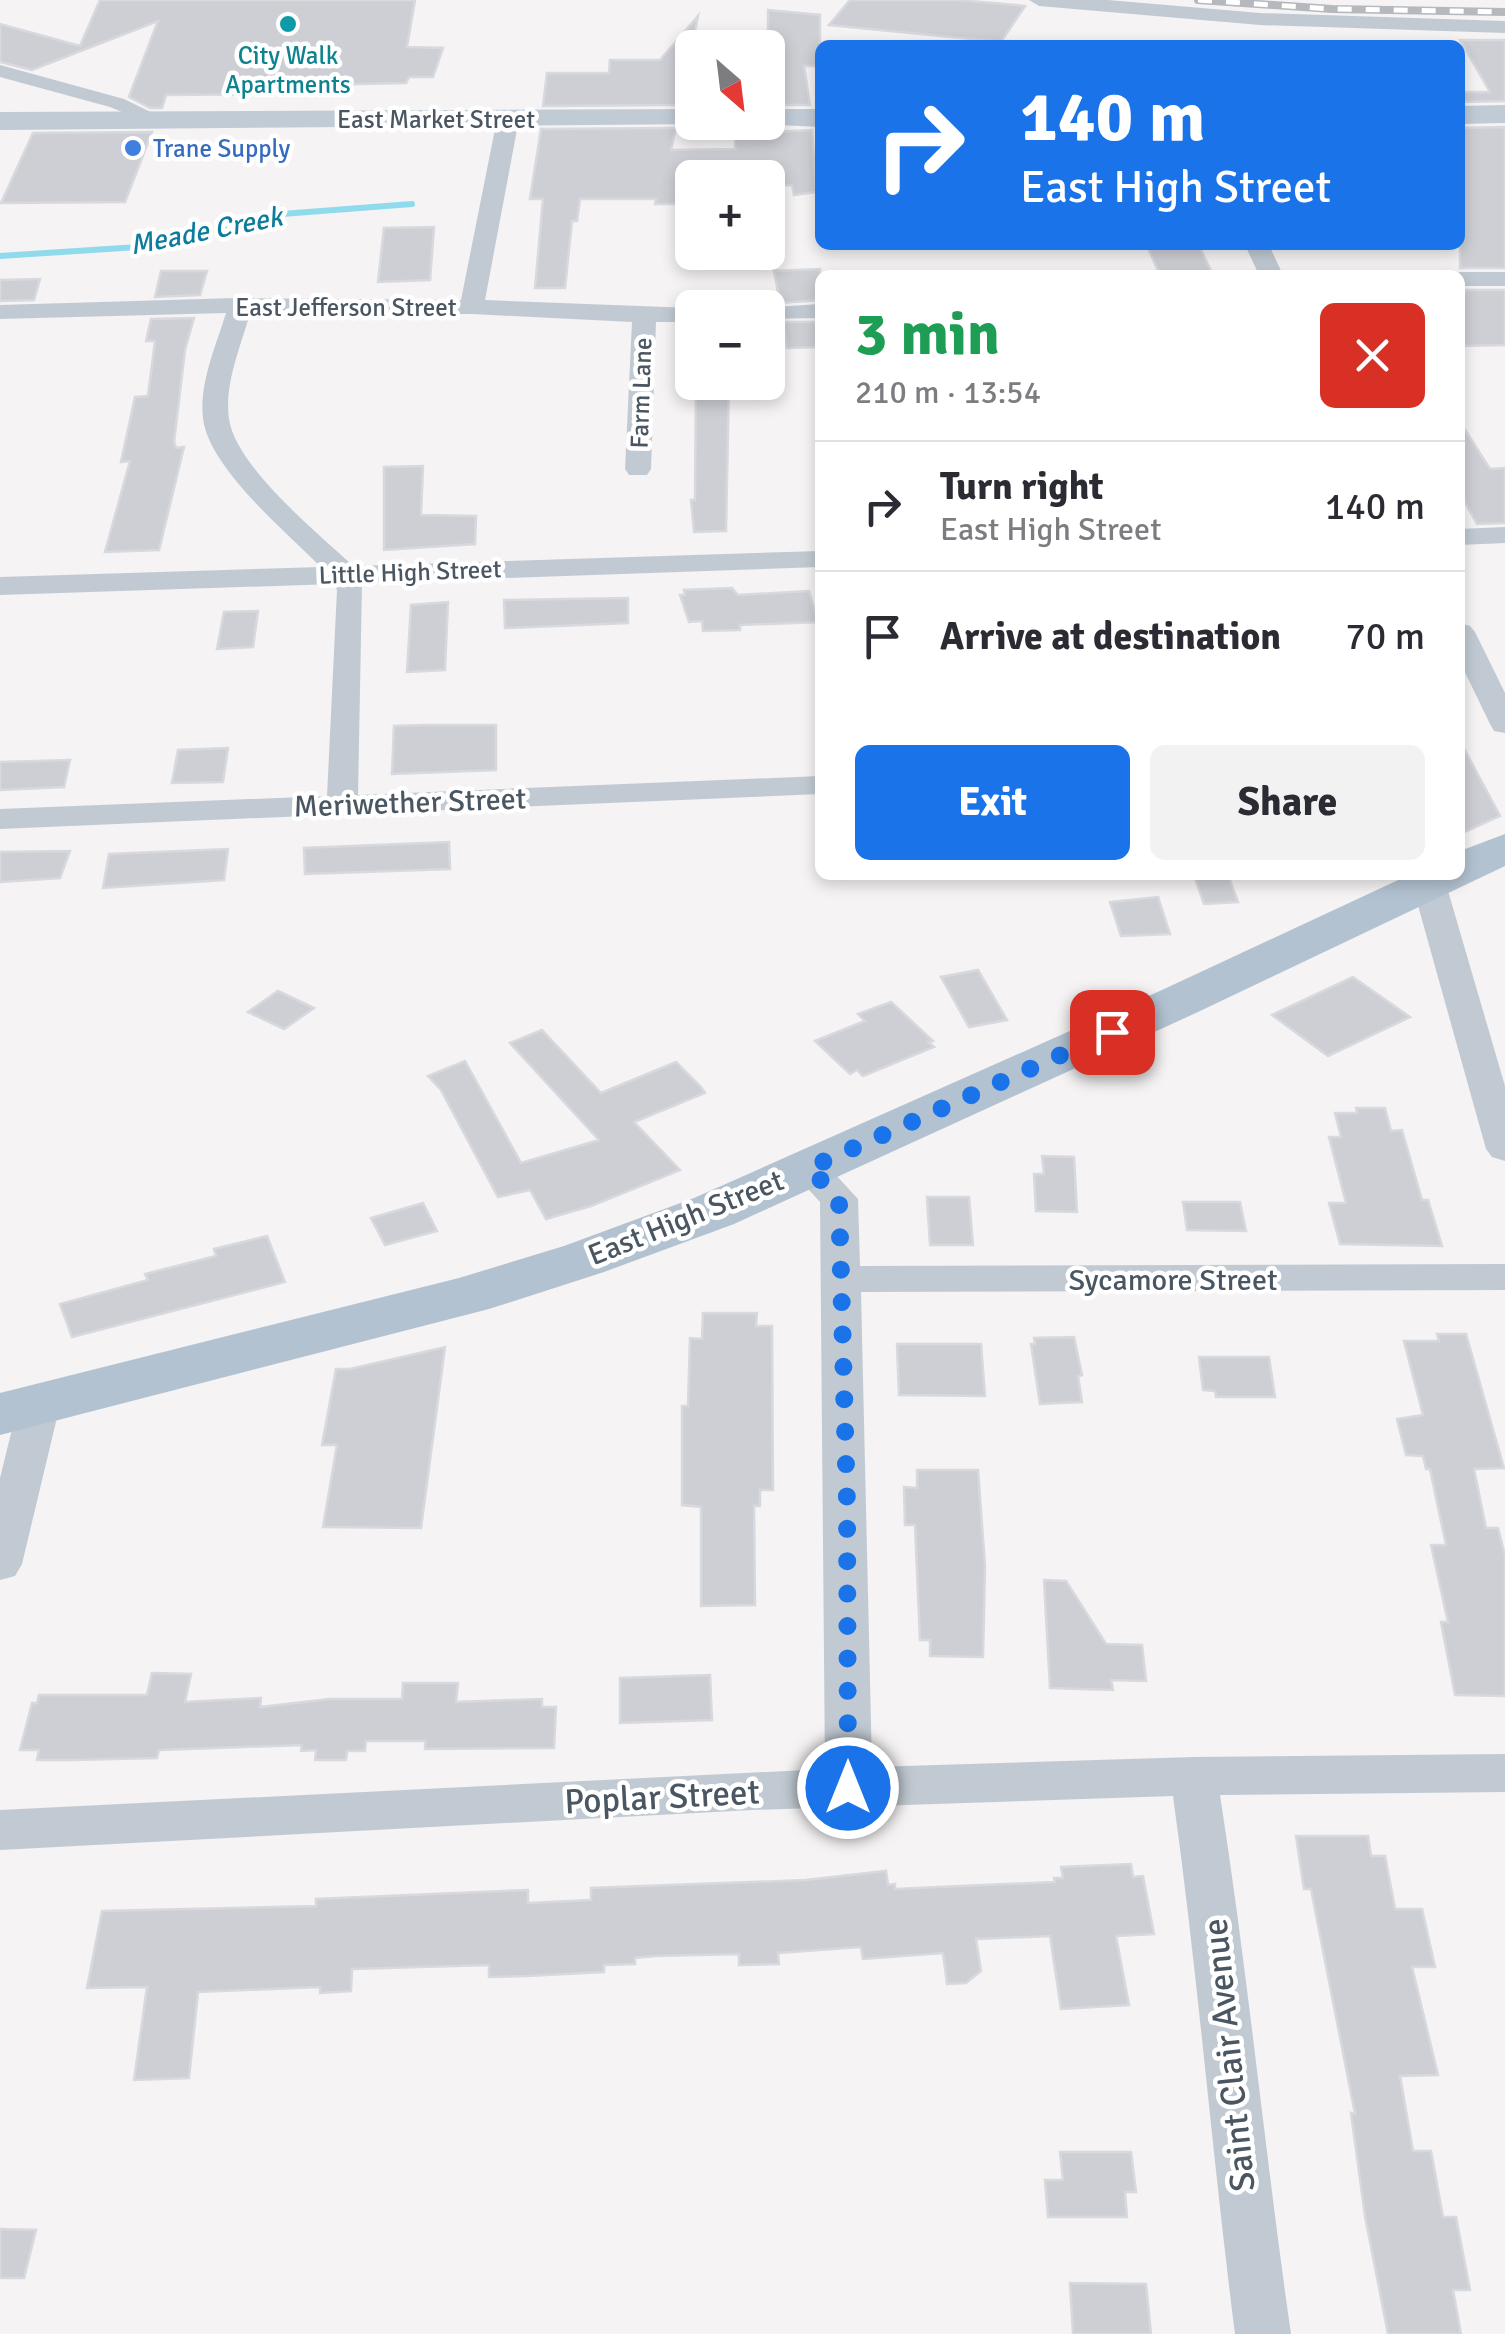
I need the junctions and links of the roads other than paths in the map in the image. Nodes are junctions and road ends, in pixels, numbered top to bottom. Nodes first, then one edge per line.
1 (1039, 0) edge
2 (1505, 27) edge
3 (0, 71) edge
4 (1505, 114) edge
5 (1465, 115) edge
6 (675, 118) edge
7 (785, 118) edge
8 (815, 118) edge
9 (508, 119) junction
10 (158, 120) junction
11 (0, 122) edge
12 (1505, 279) edge
13 (1465, 280) edge
14 (240, 306) junction
15 (472, 307) junction
16 (815, 311) edge
17 (0, 312) edge
18 (785, 312) edge
19 (675, 315) edge
20 (644, 316) junction
21 (638, 469) dead end
22 (1505, 535) edge
23 (1465, 537) edge
24 (815, 560) edge
25 (345, 574) junction
26 (0, 586) edge
27 (1465, 642) edge
28 (1505, 724) edge
29 (815, 786) edge
30 (342, 807) junction
31 (0, 820) edge
32 (1505, 848) edge
33 (1465, 867) edge
34 (1437, 880) edge
35 (1447, 880) edge
36 (1505, 1149) edge
37 (809, 1168) junction
38 (1505, 1277) edge
39 (841, 1279) junction
40 (19, 1409) edge
41 (0, 1564) edge
42 (1505, 1773) edge
43 (1194, 1776) junction
44 (848, 1788) junction
45 (0, 1830) edge
46 (1263, 2334) edge

1 - 2 street
3 - 10 street
4 - 5 main road
6 - 9 main road, East Market Street
7 - 8 main road
9 - 10 main road, East Market Street
9 - 15 street
10 - 11 main road, East Market Street
12 - 13 street
14 - 15 street, East Jefferson Street
14 - 17 street, East Jefferson Street
14 - 25 street
15 - 20 street, East Jefferson Street
16 - 18 street
19 - 20 street, East Jefferson Street
20 - 21 street, Farm Lane
22 - 23 street
24 - 25 street, Little High Street
25 - 26 street, Little High Street
25 - 30 street
27 - 28 street
29 - 30 street, Meriwether Street
30 - 31 street, Meriwether Street
32 - 33 main road, East High Street
34 - 37 main road, East High Street
35 - 36 street
37 - 39 street
37 - 40 main road, East High Street
38 - 39 street, Sycamore Street
39 - 44 street
40 - 41 street
42 - 43 street, Poplar Street
43 - 44 street, Poplar Street
43 - 46 street, Saint Clair Avenue
44 - 45 street, Poplar Street

